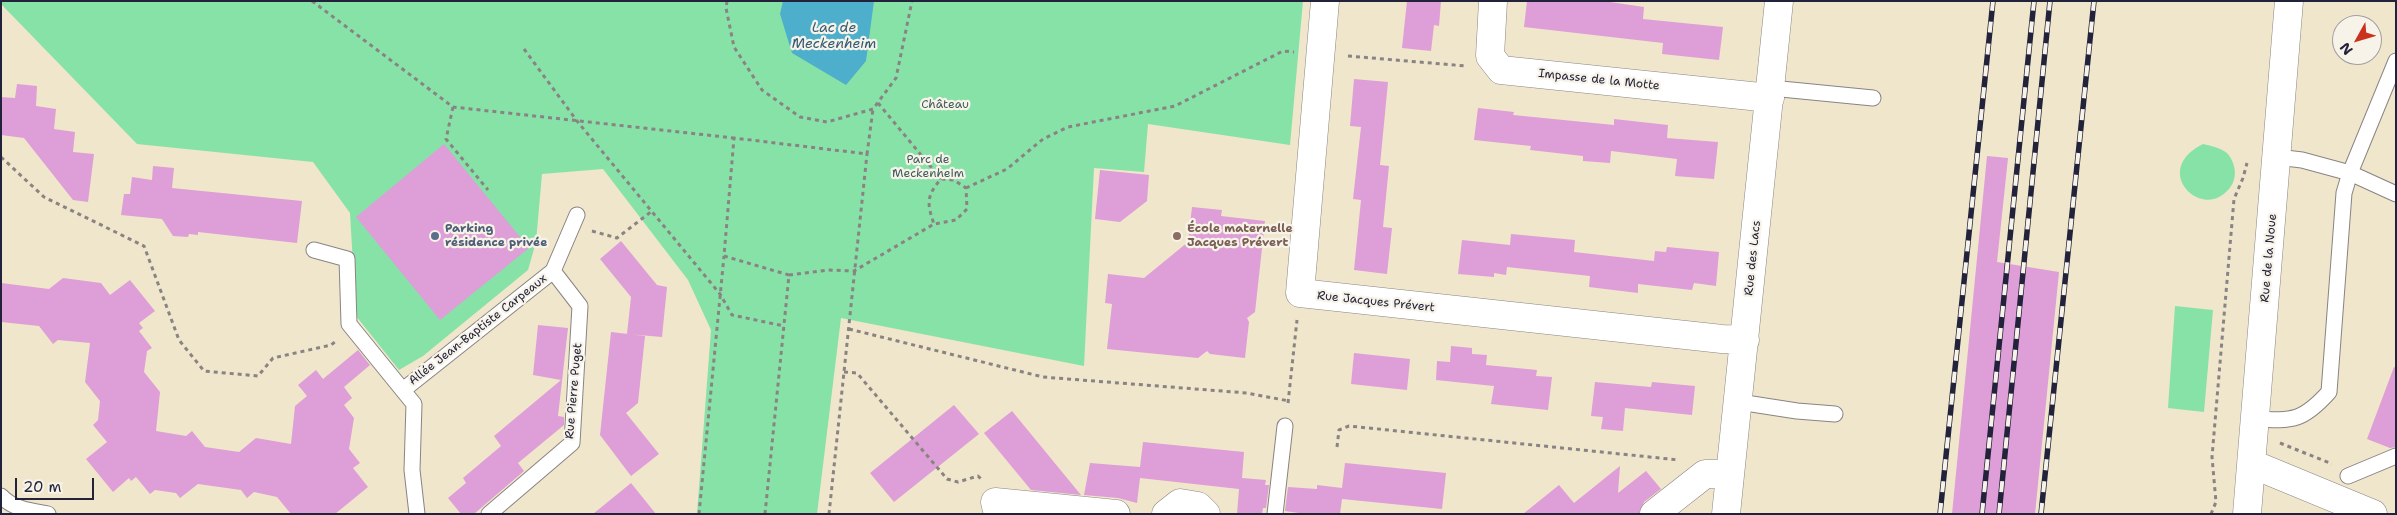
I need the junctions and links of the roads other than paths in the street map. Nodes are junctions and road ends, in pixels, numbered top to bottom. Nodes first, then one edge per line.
1 (1325, 1) edge
2 (1493, 1) edge
3 (1779, 1) edge
4 (2290, 1) edge
5 (2396, 61) edge
6 (1770, 93) junction
7 (1873, 98) dead end
8 (2276, 170) junction
9 (2350, 174) junction
10 (2396, 194) edge
11 (575, 221) road end
12 (314, 250) dead end
13 (554, 271) junction
14 (1745, 340) junction
15 (403, 390) junction
16 (1739, 402) junction
17 (1835, 414) dead end
18 (2256, 419) junction
19 (1285, 427) road end
20 (2396, 456) edge
21 (2252, 464) junction
22 (2344, 472) road end
23 (1730, 474) junction
24 (1, 496) edge
25 (996, 508) edge
26 (48, 514) edge
27 (417, 514) edge
28 (489, 514) edge
29 (1116, 514) edge
30 (1166, 514) edge
31 (1206, 514) edge
32 (1276, 514) edge
33 (1654, 514) edge
34 (1726, 514) edge
35 (2247, 514) edge
36 (2373, 514) edge

1 - 14 street, Rue Jacques Prévert
2 - 6 street, Impasse de la Motte
3 - 6 street, Rue des Lacs
4 - 8 street, Rue de la Noue
5 - 9 lane
6 - 7 lane
6 - 14 street, Rue des Lacs
8 - 9 lane
8 - 18 street, Rue de la Noue
9 - 10 lane
9 - 18 lane
11 - 13 lane, Allée Jean-Baptiste Carpeaux
12 - 15 lane, Allée Jean-Baptiste Carpeaux
13 - 15 lane, Allée Jean-Baptiste Carpeaux
13 - 28 lane, Rue Pierre Puget
14 - 16 street, Rue des Lacs
15 - 27 lane, Allée Jean-Baptiste Carpeaux
16 - 17 lane
16 - 23 street, Rue des Lacs
18 - 21 street, Rue de la Noue
19 - 32 lane
20 - 22 lane
21 - 35 street, Rue de la Noue
21 - 36 street
23 - 33 street
23 - 34 street, Rue des Lacs
24 - 26 lane
25 - 29 street
30 - 31 street

